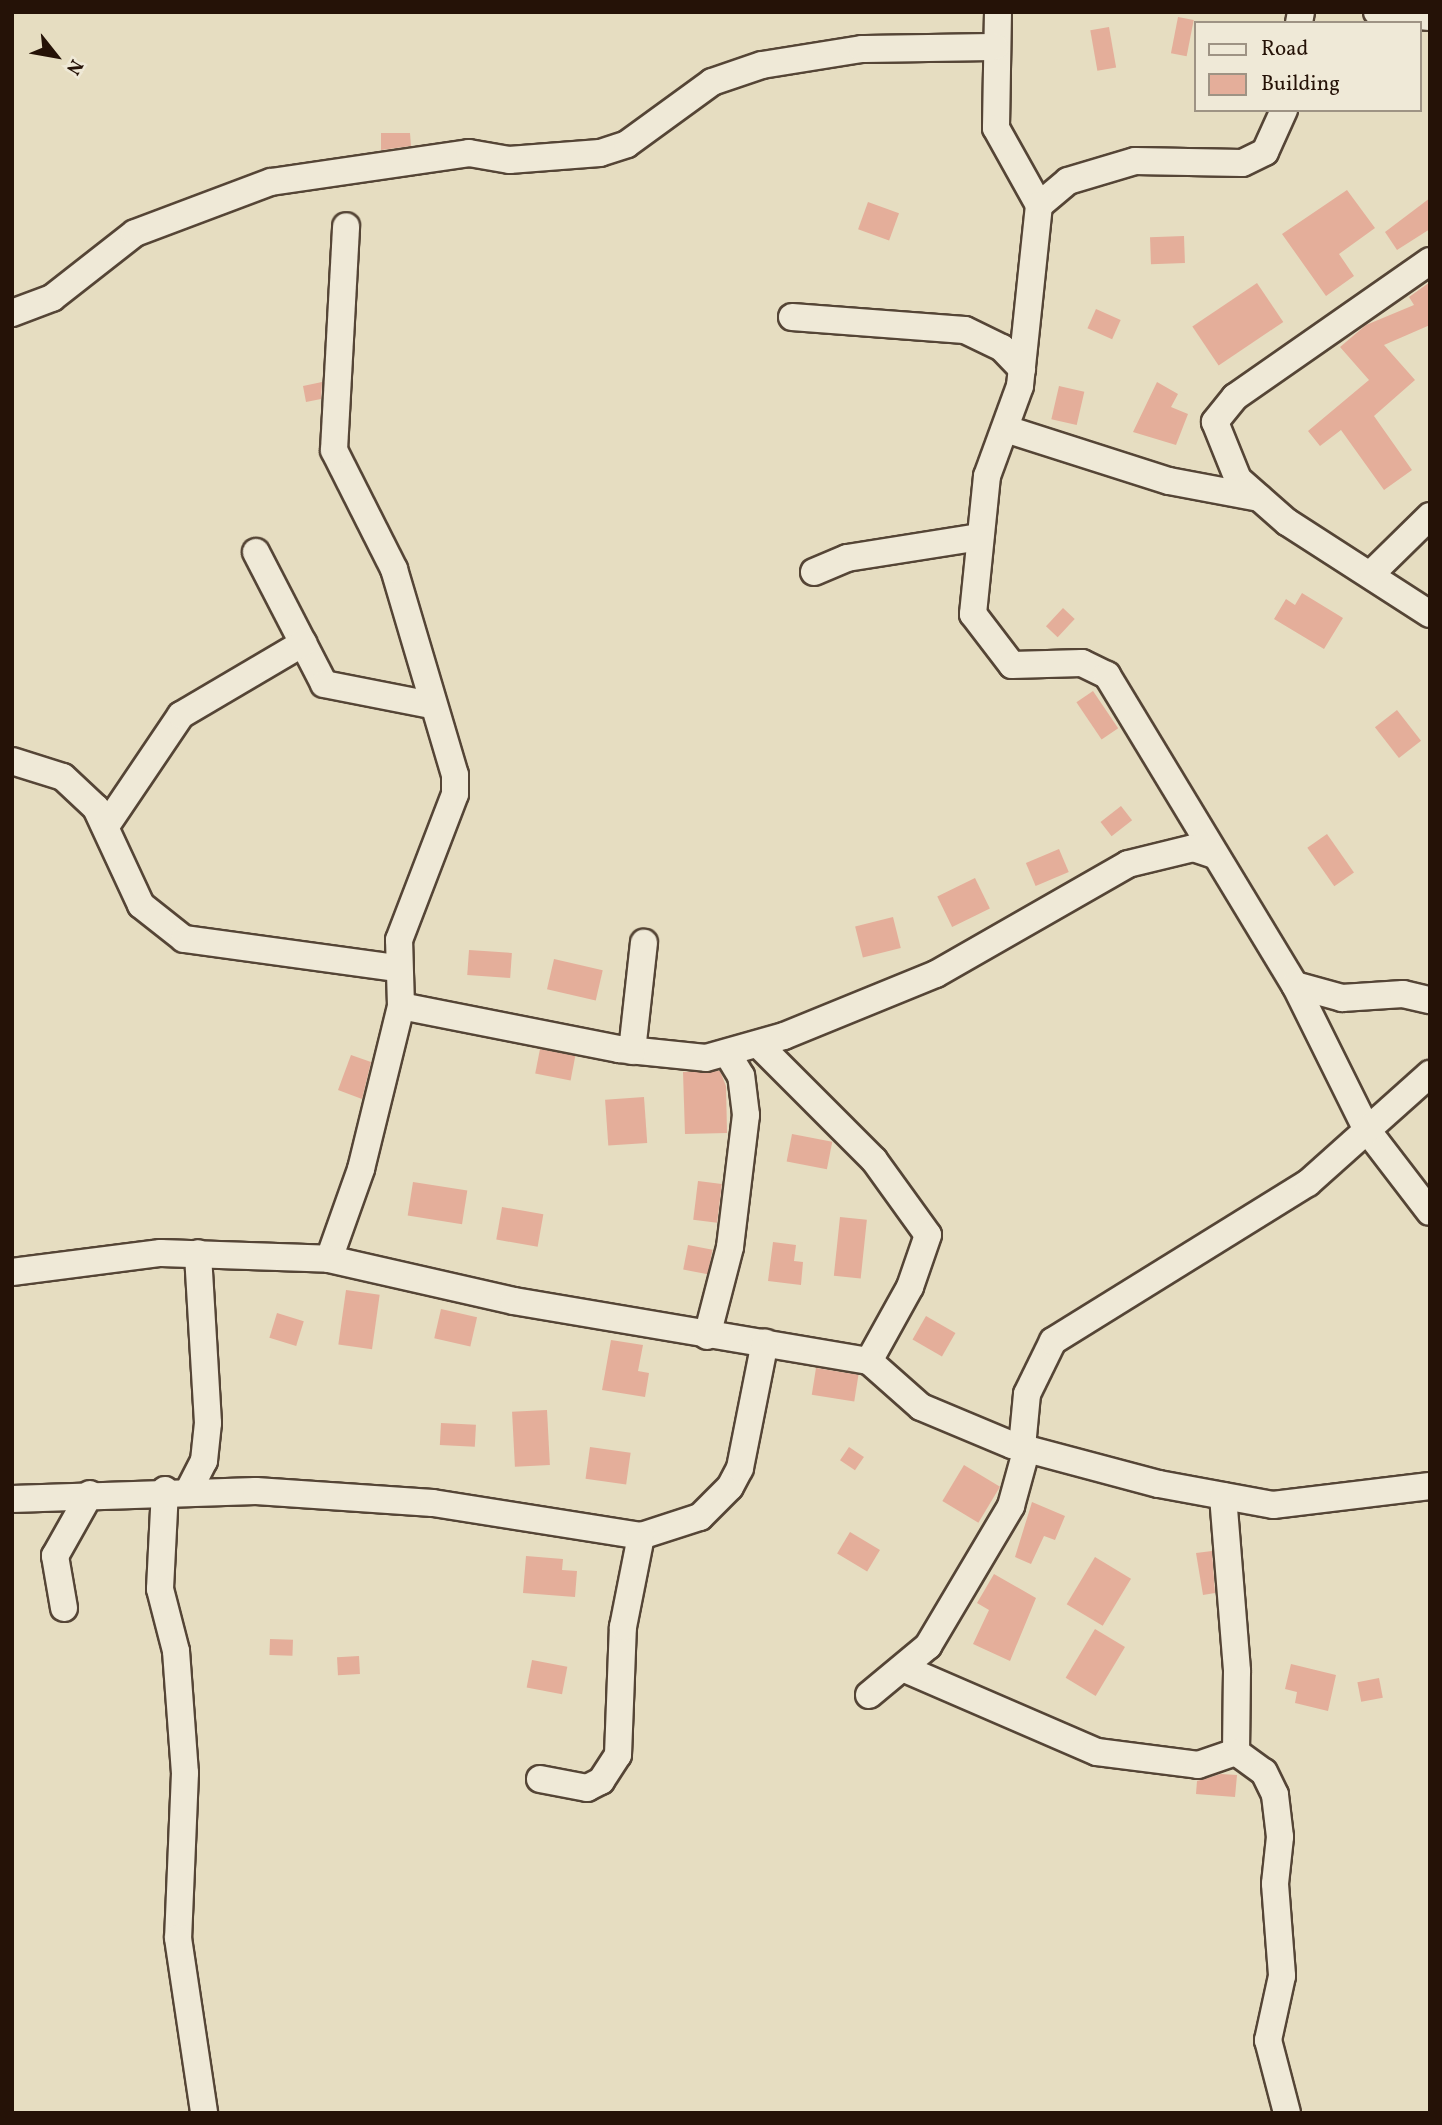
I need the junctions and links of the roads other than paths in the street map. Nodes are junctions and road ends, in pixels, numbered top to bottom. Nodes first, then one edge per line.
1 (998, 12) edge
2 (1377, 12) edge
3 (1430, 18) edge
4 (995, 47) junction
5 (1283, 112) edge
6 (1039, 205) junction
7 (346, 226) dead end
8 (1430, 261) edge
9 (12, 313) edge
10 (792, 317) dead end
11 (1022, 369) junction
12 (1009, 430) junction
13 (1259, 498) junction
14 (1430, 516) edge
15 (980, 537) junction
16 (256, 552) dead end
17 (814, 572) dead end
18 (1373, 572) junction
19 (1430, 614) edge
20 (303, 643) junction
21 (431, 705) junction
22 (12, 761) edge
23 (106, 826) junction
24 (1214, 855) junction
25 (644, 943) dead end
26 (397, 968) junction
27 (1295, 985) junction
28 (1430, 1000) edge
29 (401, 1006) junction
30 (758, 1044) junction
31 (632, 1051) junction
32 (728, 1054) junction
33 (1430, 1074) edge
34 (1367, 1130) junction
35 (1430, 1212) edge
36 (198, 1253) junction
37 (330, 1259) junction
38 (12, 1272) edge
39 (707, 1336) junction
40 (765, 1342) junction
41 (869, 1361) junction
42 (1024, 1447) junction
43 (1430, 1486) edge
44 (177, 1490) junction
45 (90, 1494) junction
46 (1223, 1496) junction
47 (12, 1499) edge
48 (641, 1536) junction
49 (64, 1608) dead end
50 (905, 1669) junction
51 (869, 1695) dead end
52 (1236, 1752) junction
53 (540, 1779) dead end
54 (204, 2113) edge
55 (1287, 2113) edge

1 - 4 street
2 - 3 street
4 - 6 street
4 - 9 street
5 - 6 street
6 - 11 street
7 - 21 street
8 - 13 street
10 - 11 street
11 - 12 street
12 - 13 street
12 - 15 street
13 - 18 street
14 - 18 street
15 - 17 street
15 - 24 street
16 - 20 street
18 - 19 street
20 - 21 street
20 - 23 street
21 - 26 street
22 - 23 street
23 - 26 street
24 - 27 street
24 - 30 street
25 - 31 street
26 - 29 street
27 - 28 street
27 - 34 street
29 - 31 street
29 - 37 street
30 - 32 street
30 - 41 street
31 - 32 street
32 - 39 street
33 - 34 street
34 - 35 street
34 - 42 street
36 - 37 street
36 - 38 street
36 - 44 street
37 - 39 street
39 - 40 street
40 - 41 street
40 - 48 street
41 - 42 street
42 - 46 street
42 - 50 street
43 - 46 street
44 - 45 street
44 - 48 street
44 - 54 street
45 - 47 street
45 - 49 street
46 - 52 street
48 - 53 street
50 - 51 street
50 - 52 street
52 - 55 street

